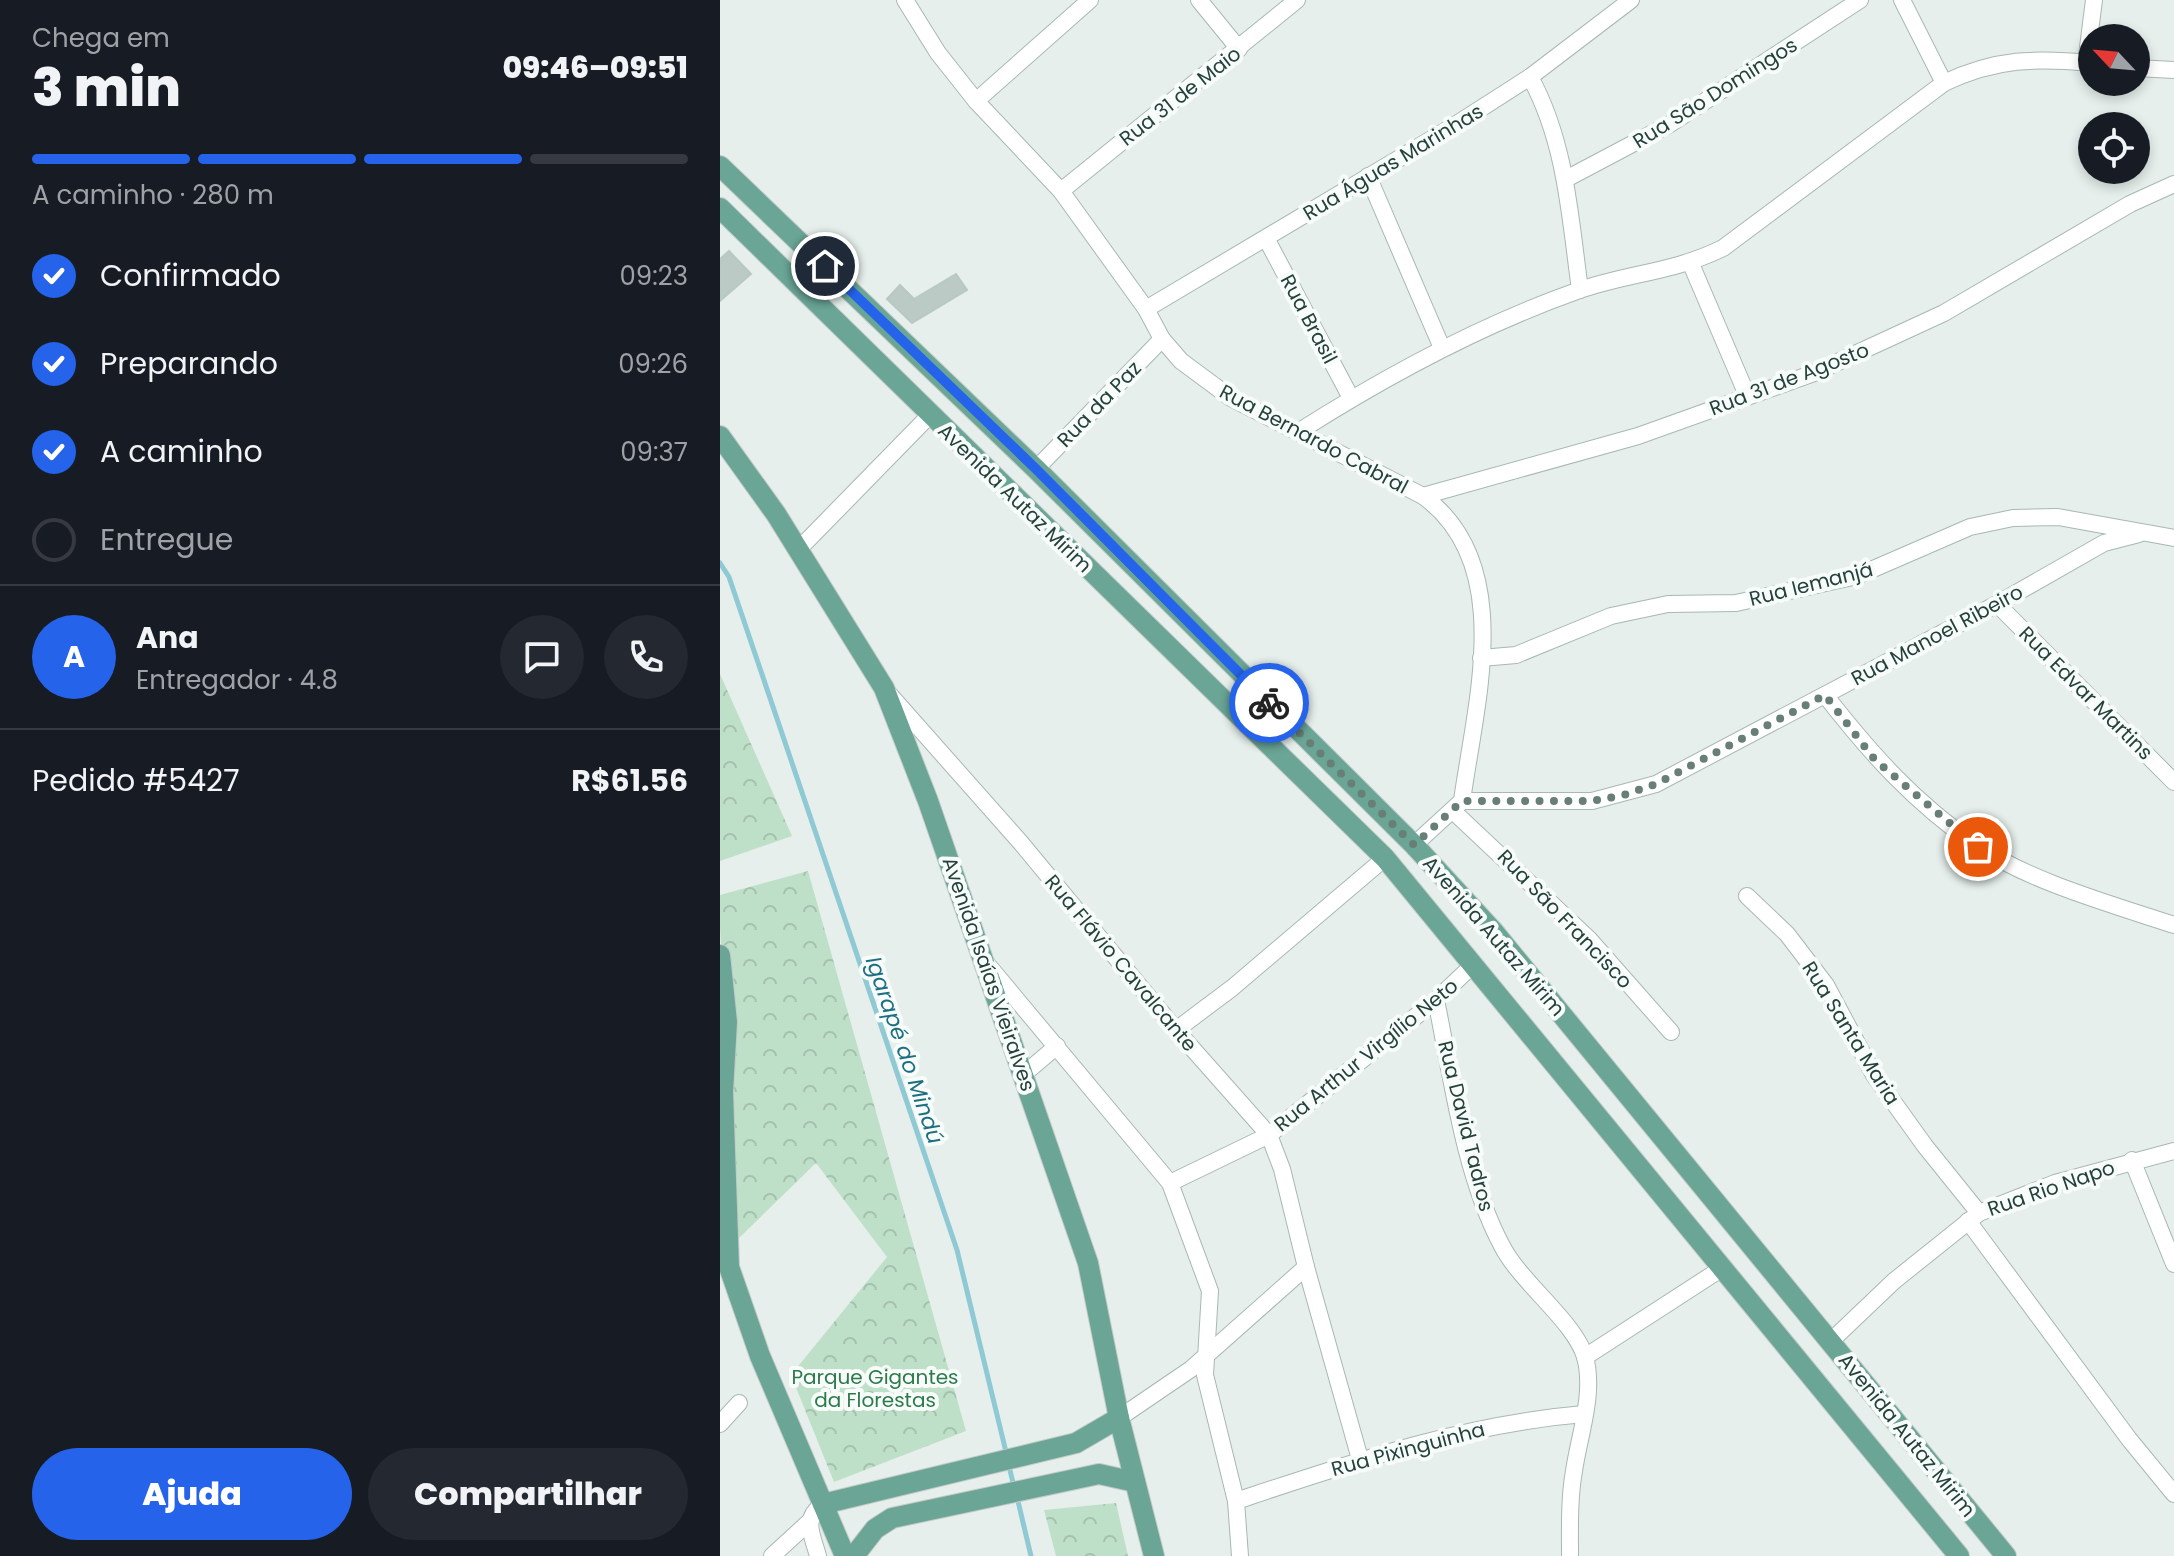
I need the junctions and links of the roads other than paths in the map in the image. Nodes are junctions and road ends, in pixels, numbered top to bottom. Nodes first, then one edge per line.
1 (905, 0) edge
2 (1090, 0) edge
3 (1199, 0) edge
4 (1297, 0) edge
5 (1631, 0) edge
6 (1860, 0) edge
7 (1902, 0) edge
8 (2094, 0) edge
9 (2092, 24) edge
10 (1239, 49) junction
11 (2078, 63) edge
12 (2150, 69) edge
13 (2174, 70) edge
14 (1530, 77) junction
15 (1944, 83) junction
16 (976, 101) junction
17 (720, 166) edge
18 (1368, 176) junction
19 (1566, 179) junction
20 (2174, 184) edge
21 (1061, 191) junction
22 (720, 208) edge
23 (1267, 240) junction
24 (1691, 264) junction
25 (1580, 290) junction
26 (1146, 309) junction
27 (1162, 339) junction
28 (1442, 348) junction
29 (1747, 395) junction
30 (1351, 398) junction
31 (930, 415) junction
32 (1298, 432) junction
33 (720, 436) edge
34 (1036, 469) junction
35 (1423, 496) junction
36 (2139, 534) junction
37 (2174, 538) edge
38 (798, 550) junction
39 (1997, 604) junction
40 (1481, 658) junction
41 (884, 688) junction
42 (1825, 695) junction
43 (2174, 782) edge
44 (1458, 806) junction
45 (1414, 845) junction
46 (1385, 858) junction
47 (1747, 896) dead end
48 (2174, 925) edge
49 (720, 955) edge
50 (986, 963) junction
51 (1473, 965) junction
52 (1436, 1000) junction
53 (1176, 1030) junction
54 (1671, 1032) dead end
55 (1057, 1046) junction
56 (1024, 1074) junction
57 (1269, 1135) junction
58 (2174, 1151) edge
59 (2132, 1160) junction
60 (1170, 1183) junction
61 (1974, 1217) junction
62 (2174, 1264) edge
63 (1306, 1267) junction
64 (1724, 1267) junction
65 (725, 1272) edge
66 (1831, 1341) junction
67 (1205, 1356) junction
68 (1585, 1357) junction
69 (739, 1403) dead end
70 (1584, 1414) junction
71 (1119, 1418) junction
72 (720, 1424) edge
73 (1360, 1459) junction
74 (1135, 1482) junction
75 (2174, 1494) edge
76 (1236, 1501) junction
77 (823, 1504) junction
78 (809, 1522) junction
79 (772, 1556) edge
80 (818, 1556) edge
81 (845, 1556) edge
82 (854, 1556) edge
83 (1154, 1556) edge
84 (1240, 1556) edge
85 (1570, 1556) edge
86 (1959, 1556) edge
87 (2006, 1556) edge

1 - 16 street, Rua Bernardo Cabral
2 - 16 street
3 - 10 street
4 - 10 street, Rua 31 de Maio
5 - 14 street, Rua Águas Marinhas
6 - 19 street, Rua São Domingos
7 - 15 street
8 - 9 street
10 - 21 street, Rua 31 de Maio
11 - 15 street
12 - 13 street
14 - 18 street, Rua Águas Marinhas
14 - 19 street
15 - 24 street
16 - 21 street, Rua Bernardo Cabral
17 - 34 main road, Avenida Autaz Mirim
18 - 23 street, Rua Águas Marinhas
18 - 28 street
19 - 25 street
20 - 29 street, Rua 31 de Agosto
21 - 26 street, Rua Bernardo Cabral
22 - 31 main road, Avenida Autaz Mirim
23 - 26 street, Rua Águas Marinhas
23 - 30 street, Rua Brasil
24 - 25 street
24 - 29 street
25 - 28 street
26 - 27 street, Rua Bernardo Cabral
27 - 32 street, Rua Bernardo Cabral
27 - 34 street, Rua da Paz
28 - 30 street
29 - 35 street, Rua 31 de Agosto
30 - 32 street
31 - 38 street
31 - 46 main road, Avenida Autaz Mirim
32 - 35 street, Rua Bernardo Cabral
33 - 38 main road, Avenida Isaías Vieiralves
34 - 45 main road, Avenida Autaz Mirim
35 - 40 street, Rua Bernardo Cabral
36 - 37 street, Rua Iemanjá
36 - 39 street, Rua Manoel Ribeiro
36 - 40 street, Rua Iemanjá
38 - 41 main road, Avenida Isaías Vieiralves
39 - 42 street, Rua Manoel Ribeiro
39 - 43 street, Rua Edvar Martins
40 - 44 street, Rua Bernardo Cabral
41 - 50 main road, Avenida Isaías Vieiralves
41 - 53 street, Rua Flávio Cavalcante
42 - 44 street, Rua Manoel Ribeiro
42 - 48 street
44 - 45 street
44 - 54 street, Rua São Francisco
45 - 66 main road, Avenida Autaz Mirim
46 - 51 main road, Avenida Autaz Mirim
46 - 53 street
47 - 61 street, Rua Santa Maria
49 - 65 main road
50 - 55 street
50 - 56 main road, Avenida Isaías Vieiralves
51 - 52 street, Rua Arthur Virgílio Neto
51 - 64 main road, Avenida Autaz Mirim
52 - 57 street, Rua Arthur Virgílio Neto
52 - 68 street, Rua David Tadros
53 - 57 street, Rua Flávio Cavalcante
55 - 56 street
55 - 60 street
56 - 71 main road, Avenida Isaías Vieiralves
57 - 60 street, Rua Arthur Virgílio Neto
57 - 63 street, Rua Flávio Cavalcante
58 - 59 street, Rua Rio Napo
59 - 61 street, Rua Rio Napo
59 - 62 street
60 - 67 street
61 - 66 street, Rua Rio Napo
61 - 75 street, Rua Santa Maria
63 - 67 street
63 - 73 street, Rua Flávio Cavalcante
64 - 68 street
64 - 86 main road, Avenida Autaz Mirim
65 - 77 main road
66 - 87 main road, Avenida Autaz Mirim
67 - 71 street
67 - 76 street
68 - 70 street
69 - 72 street
70 - 73 street, Rua Pixinguinha
70 - 85 street
71 - 74 main road, Avenida Isaías Vieiralves
71 - 77 main road
73 - 76 street, Rua Pixinguinha
74 - 82 main road
74 - 83 main road, Avenida Isaías Vieiralves
76 - 84 street
77 - 78 street
77 - 81 main road
78 - 79 street
78 - 80 street

